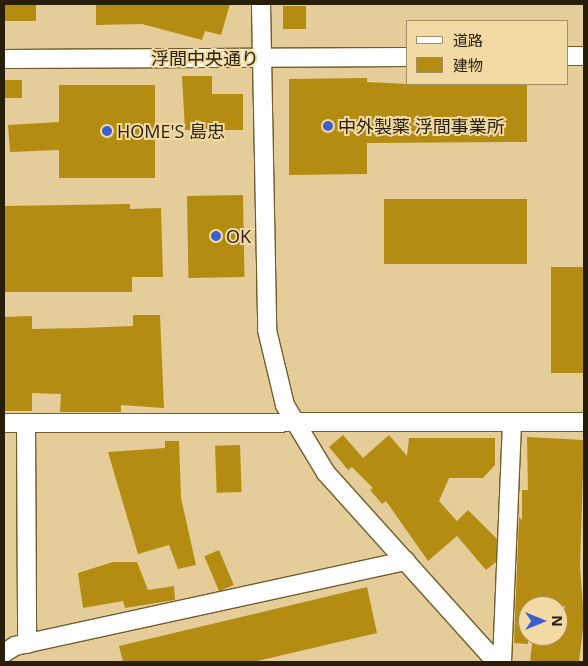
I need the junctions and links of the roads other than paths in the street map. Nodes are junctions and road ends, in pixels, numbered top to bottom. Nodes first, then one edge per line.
1 (261, 4) edge
2 (568, 56) edge
3 (584, 56) edge
4 (406, 57) edge
5 (261, 58) junction
6 (4, 59) edge
7 (294, 422) junction
8 (584, 422) edge
9 (4, 423) edge
10 (26, 423) junction
11 (512, 423) junction
12 (406, 561) junction
13 (27, 644) junction
14 (4, 653) edge
15 (496, 662) edge
16 (502, 662) edge

1 - 5 street
2 - 3 street
4 - 5 street, 浮間中央通り
5 - 6 street, 浮間中央通り
5 - 7 street
7 - 10 street
7 - 11 street
7 - 12 street
8 - 11 street
9 - 10 street
10 - 13 street
11 - 16 street
12 - 13 street
12 - 15 street
13 - 14 street

